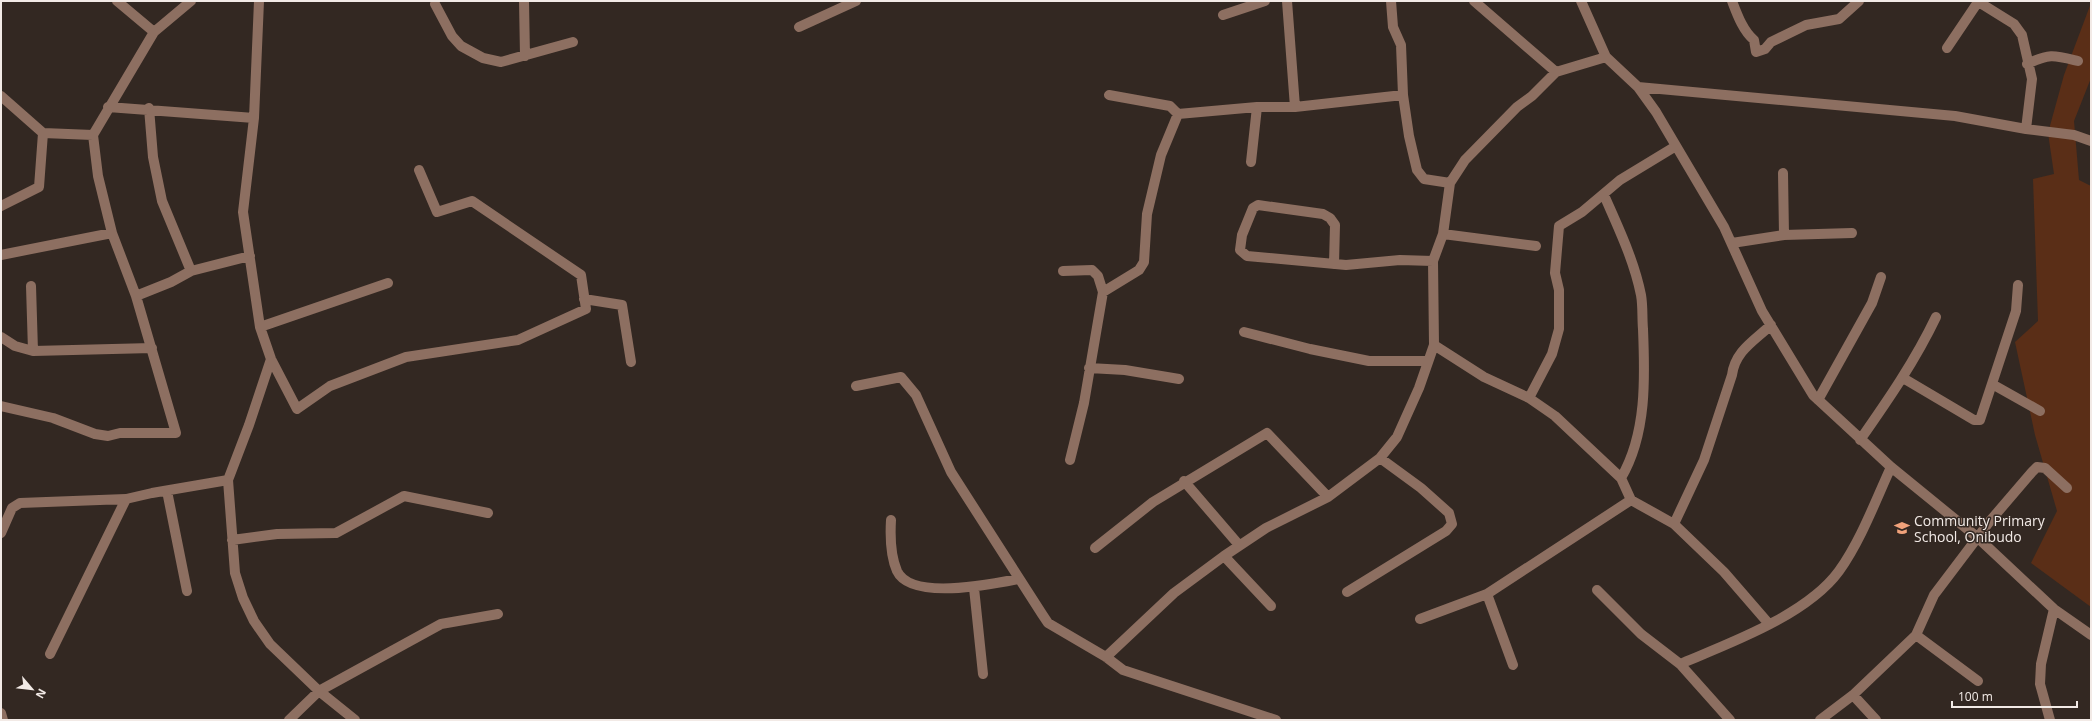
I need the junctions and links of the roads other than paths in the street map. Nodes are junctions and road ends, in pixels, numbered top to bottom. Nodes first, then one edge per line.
1 (117, 1) edge
2 (191, 1) edge
3 (259, 1) edge
4 (524, 1) edge
5 (856, 1) edge
6 (1264, 1) edge
7 (1287, 1) edge
8 (1392, 1) edge
9 (1474, 1) edge
10 (1732, 1) edge
11 (1859, 1) edge
12 (1977, 1) edge
13 (1585, 2) edge
14 (435, 4) dead end
15 (1223, 14) dead end
16 (799, 27) dead end
17 (154, 32) junction
18 (573, 42) dead end
19 (1947, 48) dead end
20 (525, 56) junction
21 (1606, 56) junction
22 (2078, 61) dead end
23 (2027, 64) junction
24 (1556, 72) junction
25 (1638, 87) junction
26 (1109, 95) dead end
27 (1403, 95) junction
28 (1, 96) edge
29 (108, 107) junction
30 (1256, 107) junction
31 (1295, 107) junction
32 (149, 108) junction
33 (1178, 114) junction
34 (254, 118) junction
35 (2026, 129) junction
36 (43, 133) junction
37 (93, 135) junction
38 (2091, 141) edge
39 (1676, 146) junction
40 (1250, 162) dead end
41 (419, 170) dead end
42 (1782, 172) dead end
43 (1450, 183) junction
44 (1604, 195) junction
45 (1, 206) edge
46 (112, 233) junction
47 (1852, 233) dead end
48 (1443, 234) junction
49 (1784, 235) junction
50 (1732, 243) junction
51 (1536, 246) dead end
52 (1, 255) edge
53 (250, 256) junction
54 (1433, 261) junction
55 (1334, 264) junction
56 (192, 271) junction
57 (1063, 271) dead end
58 (1881, 276) dead end
59 (388, 283) dead end
60 (2018, 284) dead end
61 (31, 286) dead end
62 (1103, 292) junction
63 (136, 296) junction
64 (584, 300) junction
65 (1936, 317) dead end
66 (1771, 325) junction
67 (260, 327) junction
68 (1244, 332) dead end
69 (1, 337) edge
70 (1434, 345) junction
71 (152, 348) junction
72 (32, 351) junction
73 (271, 359) junction
74 (1428, 361) junction
75 (631, 362) dead end
76 (1089, 368) junction
77 (1903, 378) junction
78 (1179, 379) dead end
79 (1992, 384) junction
80 (856, 386) dead end
81 (1529, 398) junction
82 (1818, 400) junction
83 (1, 406) edge
84 (2040, 411) dead end
85 (1860, 440) junction
86 (1380, 458) junction
87 (1070, 460) dead end
88 (1892, 467) junction
89 (1621, 478) junction
90 (228, 480) junction
91 (1184, 481) junction
92 (2067, 488) dead end
93 (167, 491) junction
94 (1328, 497) junction
95 (126, 500) junction
96 (1631, 500) junction
97 (488, 513) dead end
98 (891, 520) dead end
99 (1674, 524) junction
100 (1, 534) edge
101 (1977, 537) junction
102 (232, 540) junction
103 (1239, 545) junction
104 (1095, 548) dead end
105 (1224, 556) junction
106 (1018, 579) junction
107 (974, 588) junction
108 (1597, 590) dead end
109 (187, 591) dead end
110 (1347, 592) dead end
111 (1487, 594) junction
112 (1271, 606) dead end
113 (2054, 609) junction
114 (498, 614) dead end
115 (1420, 619) dead end
116 (1769, 624) junction
117 (1916, 635) junction
118 (2091, 635) edge
119 (50, 654) dead end
120 (1106, 657) junction
121 (1680, 664) junction
122 (1513, 665) dead end
123 (983, 674) dead end
124 (1978, 681) dead end
125 (319, 690) junction
126 (1853, 695) junction
127 (1, 713) edge
128 (3, 720) edge
129 (289, 720) edge
130 (354, 720) edge
131 (1276, 720) edge
132 (1730, 720) edge
133 (1820, 720) edge
134 (1876, 720) edge
135 (2050, 720) edge

1 - 17 street
2 - 17 street
3 - 34 street
4 - 20 street
5 - 16 street
6 - 15 street
7 - 31 street
8 - 27 street
9 - 24 street
10 - 11 street
12 - 19 street
12 - 23 street
13 - 21 street
14 - 20 street
17 - 29 street
18 - 20 street
21 - 24 street
21 - 25 street
22 - 23 street
23 - 35 street
24 - 43 street
25 - 35 street
25 - 39 street
26 - 33 street
27 - 31 street
27 - 43 street
28 - 36 street
29 - 32 street
29 - 37 street
30 - 31 street
30 - 33 street
30 - 40 street
32 - 34 street
32 - 56 street
33 - 62 street
34 - 53 street
35 - 38 street
36 - 37 street
36 - 45 street
37 - 46 street
39 - 44 street
39 - 50 street
41 - 64 street
42 - 49 street
43 - 48 street
44 - 81 street
44 - 89 street
46 - 52 street
46 - 63 street
47 - 49 street
48 - 51 street
48 - 54 street
49 - 50 street
50 - 66 street
53 - 56 street
53 - 67 street
54 - 55 street
54 - 70 street
55 - 55 street
56 - 63 street
57 - 62 street
58 - 82 street
59 - 67 street
60 - 79 street
61 - 72 street
62 - 76 street
63 - 71 street
64 - 73 street
64 - 75 street
65 - 77 street
66 - 82 street
66 - 99 street
67 - 73 street
68 - 74 street
69 - 72 street
70 - 74 street
70 - 81 street
71 - 72 street
71 - 83 street
73 - 90 street
74 - 86 street
76 - 78 street
76 - 87 street
77 - 79 street
77 - 85 street
79 - 84 street
80 - 106 street
81 - 89 street
82 - 85 street
85 - 88 street
86 - 94 street
86 - 110 street
88 - 101 street
88 - 116 street
89 - 96 street
90 - 93 street
90 - 102 street
91 - 94 street
91 - 103 street
91 - 104 street
92 - 101 street
93 - 95 street
93 - 109 street
94 - 103 street
95 - 100 street
95 - 119 street
96 - 99 street
96 - 111 street
97 - 102 street
98 - 107 street
99 - 116 street
101 - 113 street
101 - 117 street
102 - 125 street
103 - 105 street
105 - 112 street
105 - 120 street
106 - 107 street
106 - 120 street
107 - 123 street
108 - 121 street
111 - 115 street
111 - 122 street
113 - 118 street
113 - 135 street
114 - 125 street
116 - 121 street
117 - 124 street
117 - 126 street
120 - 131 street
121 - 132 street
125 - 129 street
125 - 130 street
126 - 133 street
126 - 134 street
127 - 128 street

